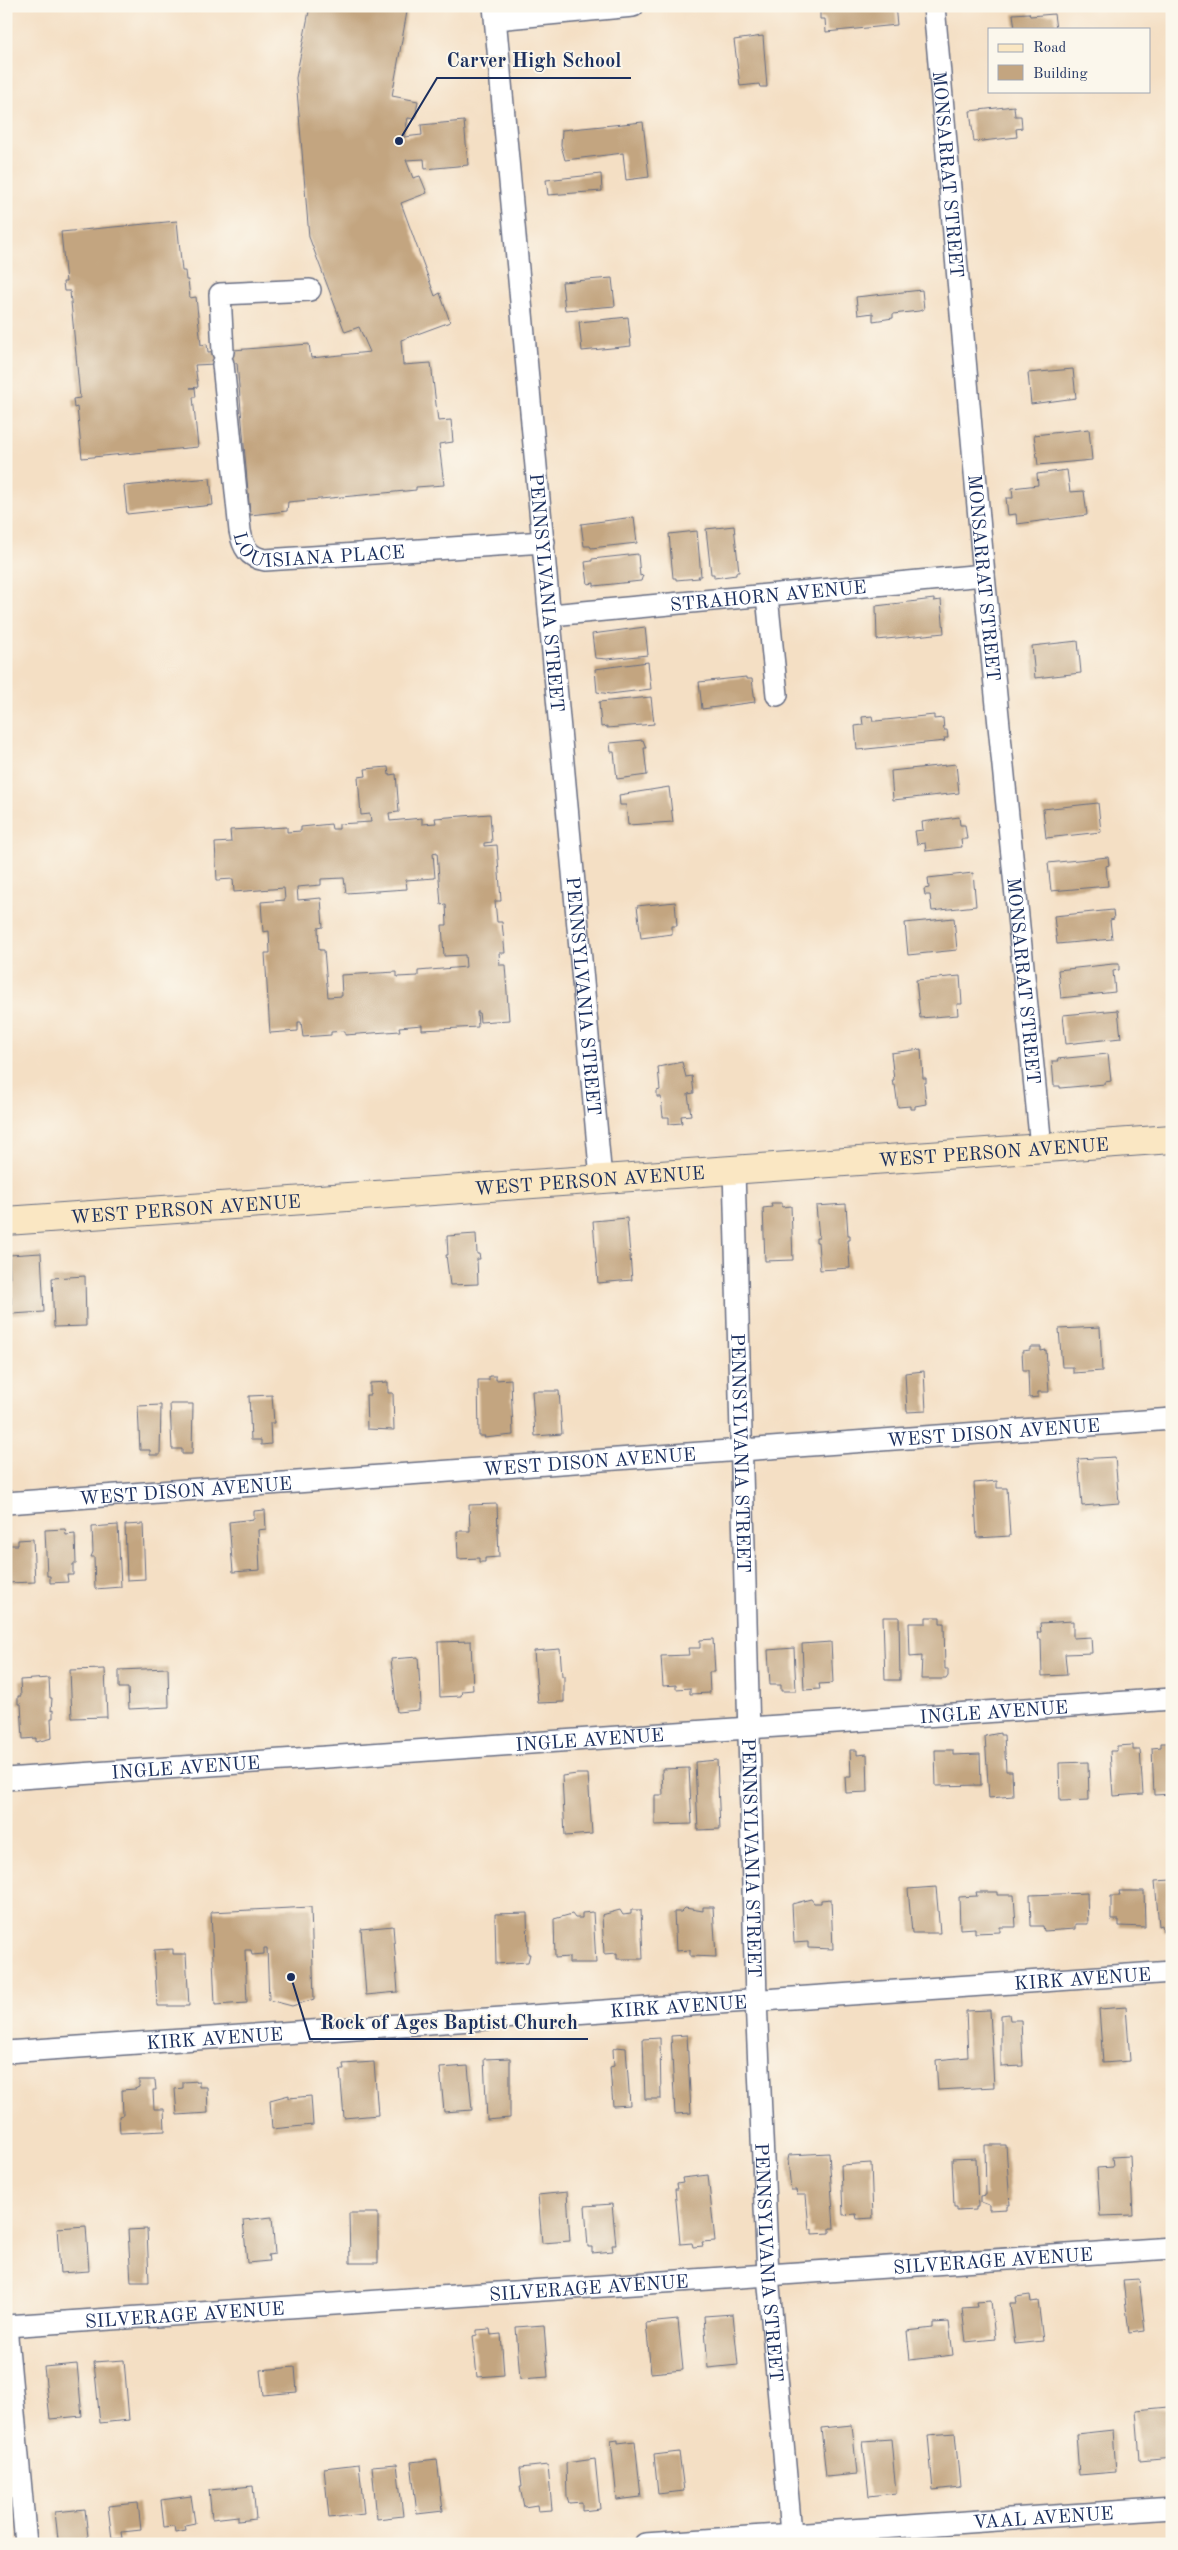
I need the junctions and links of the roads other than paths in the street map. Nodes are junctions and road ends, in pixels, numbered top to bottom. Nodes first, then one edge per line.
1 (633, 6) edge
2 (934, 6) edge
3 (495, 13) edge
4 (310, 290) dead end
5 (544, 542) junction
6 (984, 575) junction
7 (767, 596) junction
8 (550, 615) junction
9 (777, 695) dead end
10 (1172, 1139) edge
11 (1041, 1147) junction
12 (734, 1169) junction
13 (601, 1179) junction
14 (6, 1221) edge
15 (1172, 1419) edge
16 (742, 1450) junction
17 (6, 1503) edge
18 (1172, 1699) edge
19 (748, 1726) junction
20 (6, 1779) edge
21 (1172, 1972) edge
22 (756, 2000) junction
23 (6, 2052) edge
24 (1172, 2248) edge
25 (768, 2275) junction
26 (6, 2326) edge
27 (1172, 2508) edge
28 (792, 2539) edge
29 (26, 2544) edge
30 (645, 2544) edge

1 - 3 street
2 - 6 street, MONSARRAT STREET
3 - 5 street, PENNSYLVANIA STREET
4 - 5 street, LOUISIANA PLACE
5 - 8 street, PENNSYLVANIA STREET
6 - 7 street, STRAHORN AVENUE
6 - 11 street, MONSARRAT STREET
7 - 8 street, STRAHORN AVENUE
7 - 9 street
8 - 13 street, PENNSYLVANIA STREET
10 - 11 street, WEST PERSON AVENUE
11 - 12 street, WEST PERSON AVENUE
12 - 13 street, WEST PERSON AVENUE
12 - 16 street, PENNSYLVANIA STREET
13 - 14 street, WEST PERSON AVENUE
15 - 16 street, WEST DISON AVENUE
16 - 17 street, WEST DISON AVENUE
16 - 19 street, PENNSYLVANIA STREET
18 - 19 street, INGLE AVENUE
19 - 20 street, INGLE AVENUE
19 - 22 street, PENNSYLVANIA STREET
21 - 22 street, KIRK AVENUE
22 - 23 street, KIRK AVENUE
22 - 25 street, PENNSYLVANIA STREET
24 - 25 street, SILVERAGE AVENUE
25 - 26 street, SILVERAGE AVENUE
25 - 28 street, PENNSYLVANIA STREET
26 - 29 street
27 - 28 street, VAAL AVENUE
28 - 30 street, VAAL AVENUE

